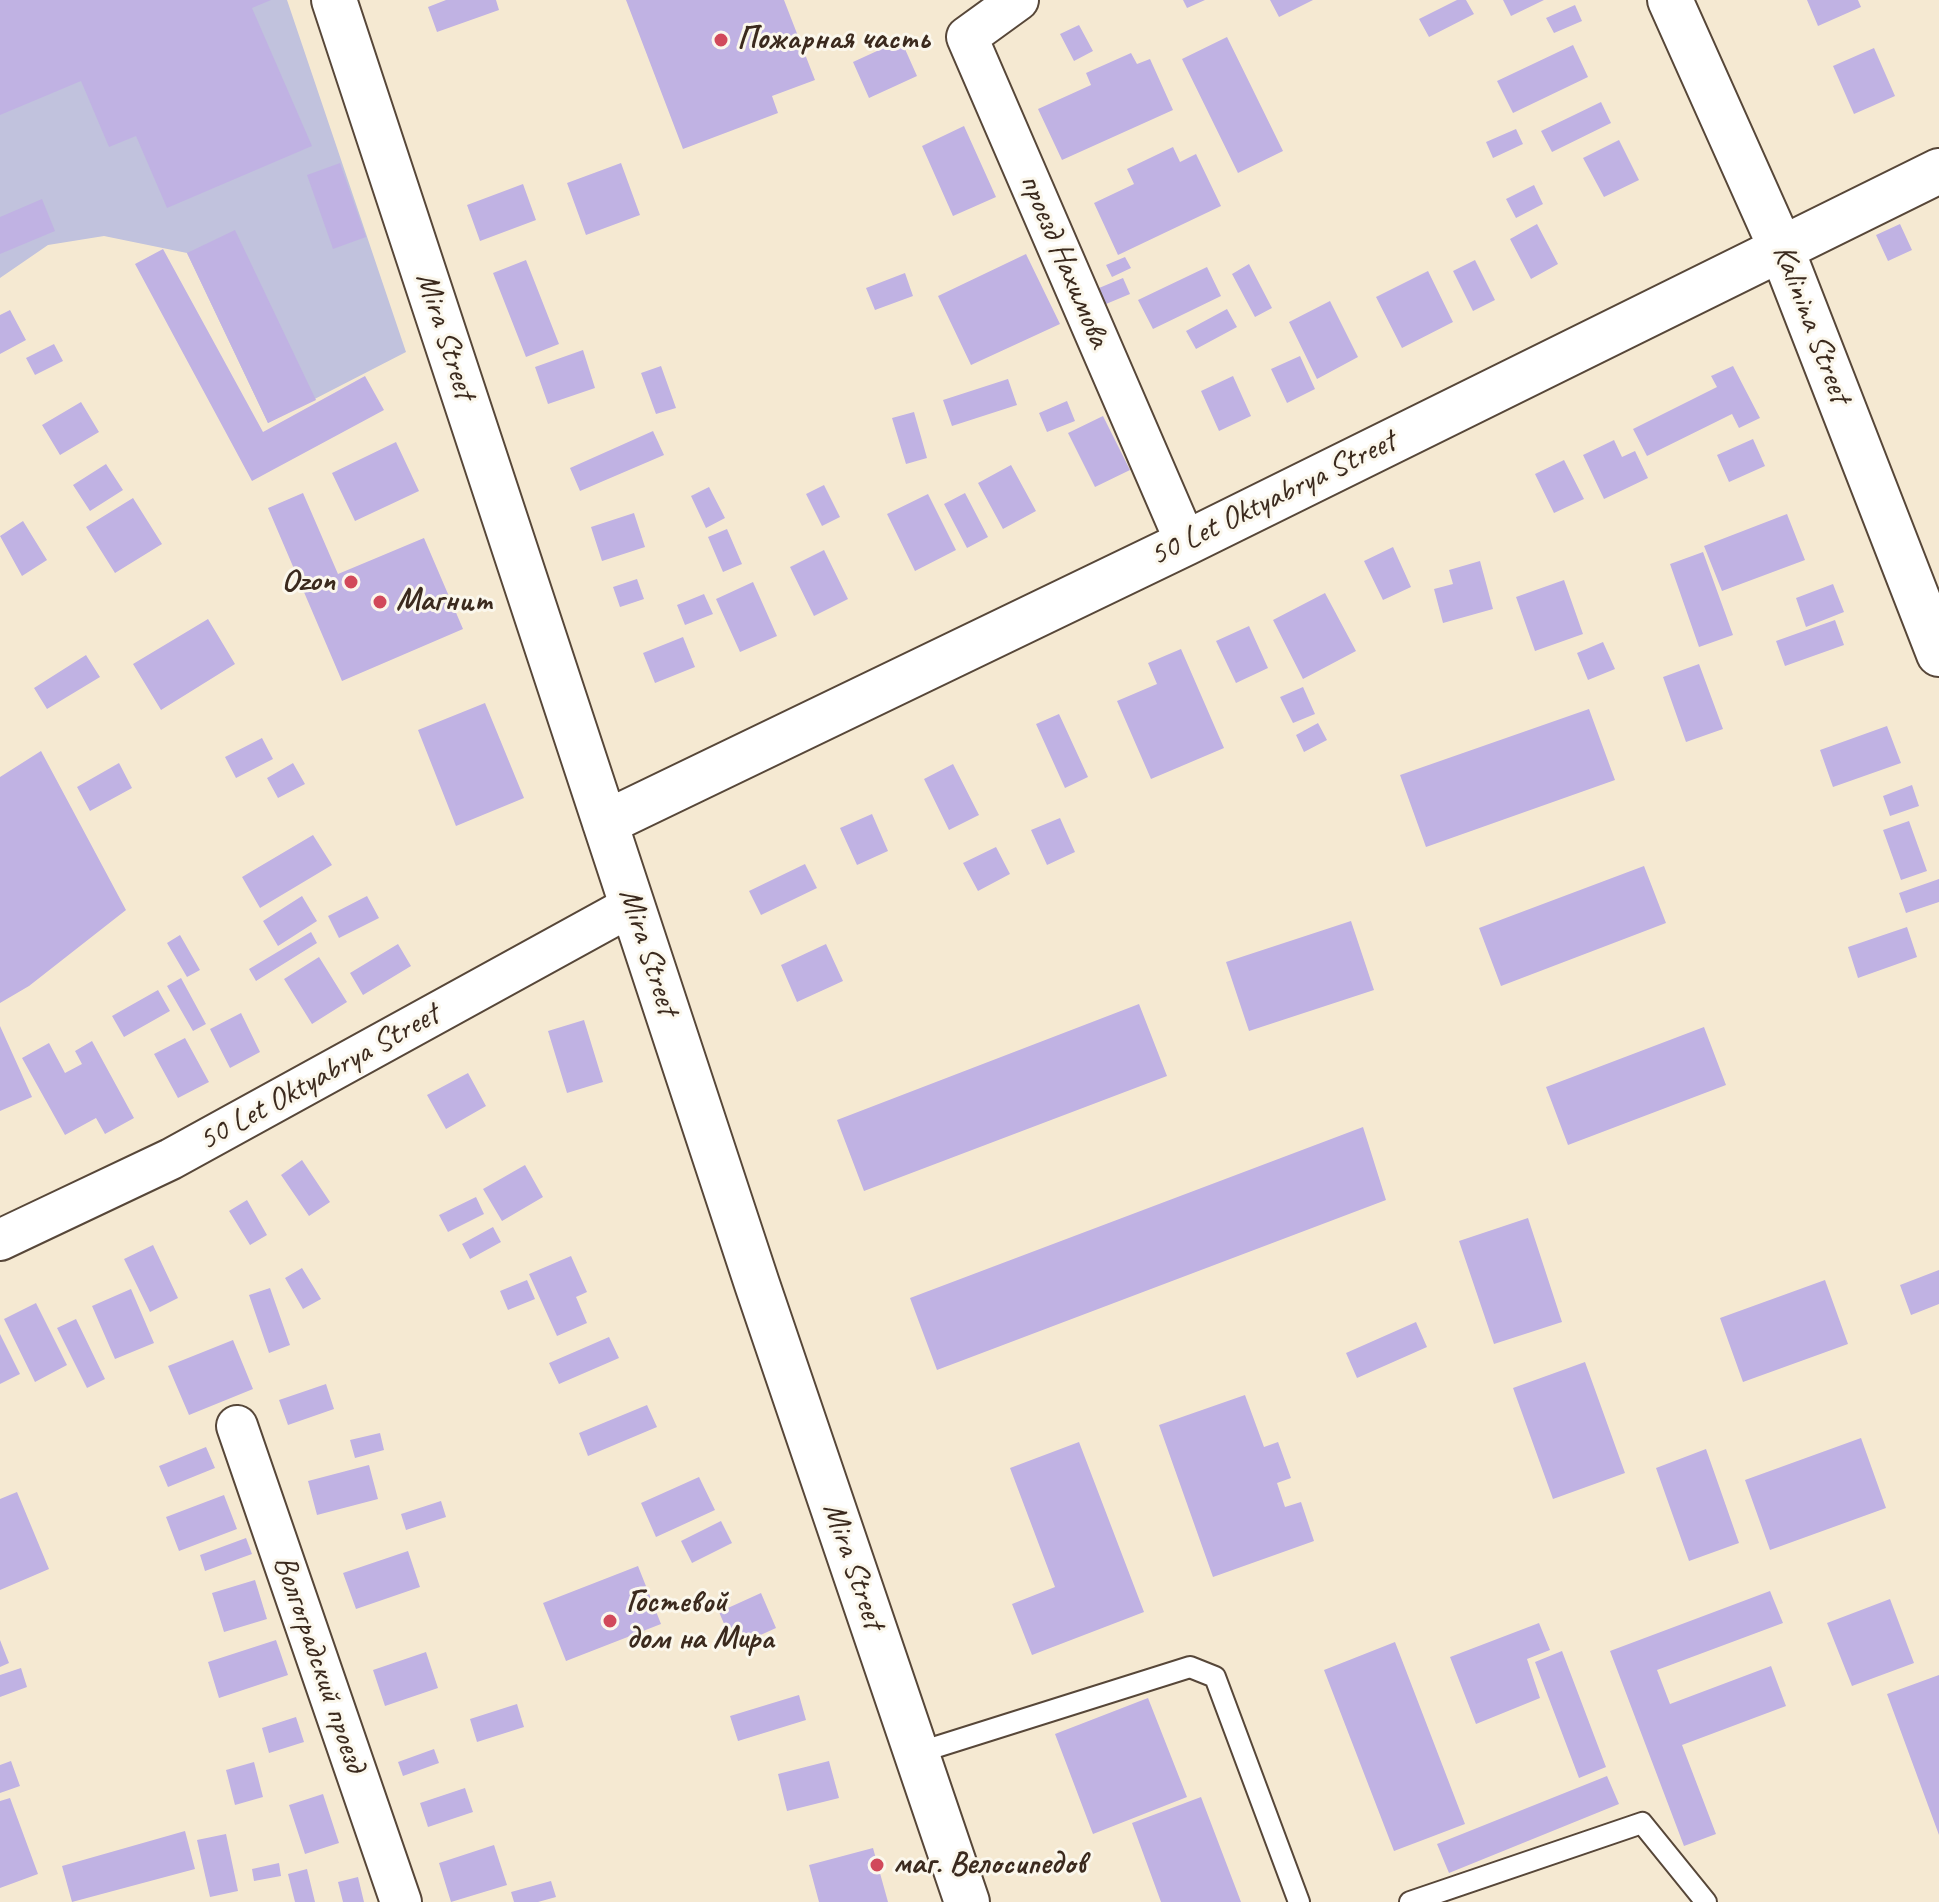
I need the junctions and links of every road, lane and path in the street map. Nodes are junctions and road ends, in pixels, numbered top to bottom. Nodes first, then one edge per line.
1 (334, 0) edge
2 (1018, 0) edge
3 (1670, 0) edge
4 (1939, 171) edge
5 (1781, 248) junction
6 (1186, 543) junction
7 (1939, 654) edge
8 (605, 823) junction
9 (633, 905) junction
10 (0, 1240) edge
11 (237, 1426) dead end
12 (917, 1753) junction
13 (401, 1902) edge
14 (967, 1902) edge
15 (1299, 1902) edge
16 (1410, 1902) edge
17 (1706, 1902) edge

1 - 8 street, Mira Street
2 - 6 street, проезд Нахимова
3 - 5 street, Kalinina Street
4 - 5 street, 50 Let Oktyabrya Street
5 - 6 street, 50 Let Oktyabrya Street
5 - 7 street, Kalinina Street
6 - 8 street, 50 Let Oktyabrya Street
8 - 9 street, Mira Street
9 - 10 street, 50 Let Oktyabrya Street
9 - 12 street, Mira Street
11 - 13 street, Волгоградский проезд
12 - 14 street, Mira Street
12 - 15 lane
16 - 17 lane

